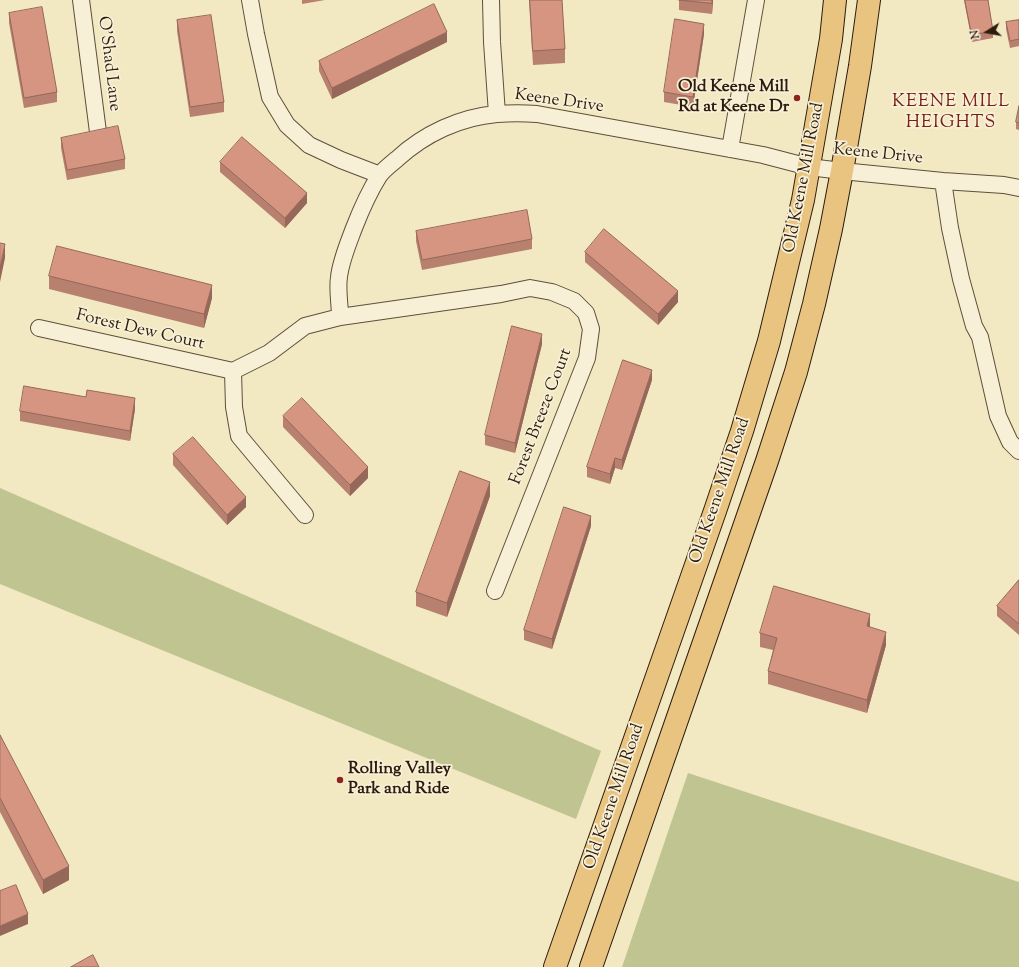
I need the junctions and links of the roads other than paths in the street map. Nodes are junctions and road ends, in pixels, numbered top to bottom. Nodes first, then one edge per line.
1 (81, 0) edge
2 (250, 0) edge
3 (491, 0) edge
4 (756, 0) edge
5 (835, 0) edge
6 (868, 0) edge
7 (497, 114) junction
8 (98, 132) edge
9 (730, 149) junction
10 (809, 167) junction
11 (842, 171) junction
12 (380, 175) junction
13 (943, 181) junction
14 (1019, 188) edge
15 (340, 317) junction
16 (39, 328) dead end
17 (233, 371) junction
18 (1019, 451) edge
19 (305, 515) dead end
20 (495, 591) dead end
21 (556, 967) edge
22 (591, 967) edge

1 - 8 street, O'Shad Lane
2 - 12 street
3 - 7 street
4 - 9 street
5 - 10 main road, Old Keene Mill Road
6 - 11 main road, Old Keene Mill Road
7 - 9 street, Keene Drive
7 - 12 street, Keene Drive
9 - 10 street, Keene Drive
10 - 11 street, Keene Drive
10 - 21 main road, Old Keene Mill Road
11 - 13 street, Keene Drive
11 - 22 main road, Old Keene Mill Road
12 - 15 street, Keene Drive
13 - 14 street, Keene Drive
13 - 18 street
15 - 17 street
15 - 20 street, Forest Breeze Court
16 - 17 street, Forest Dew Court
17 - 19 street

